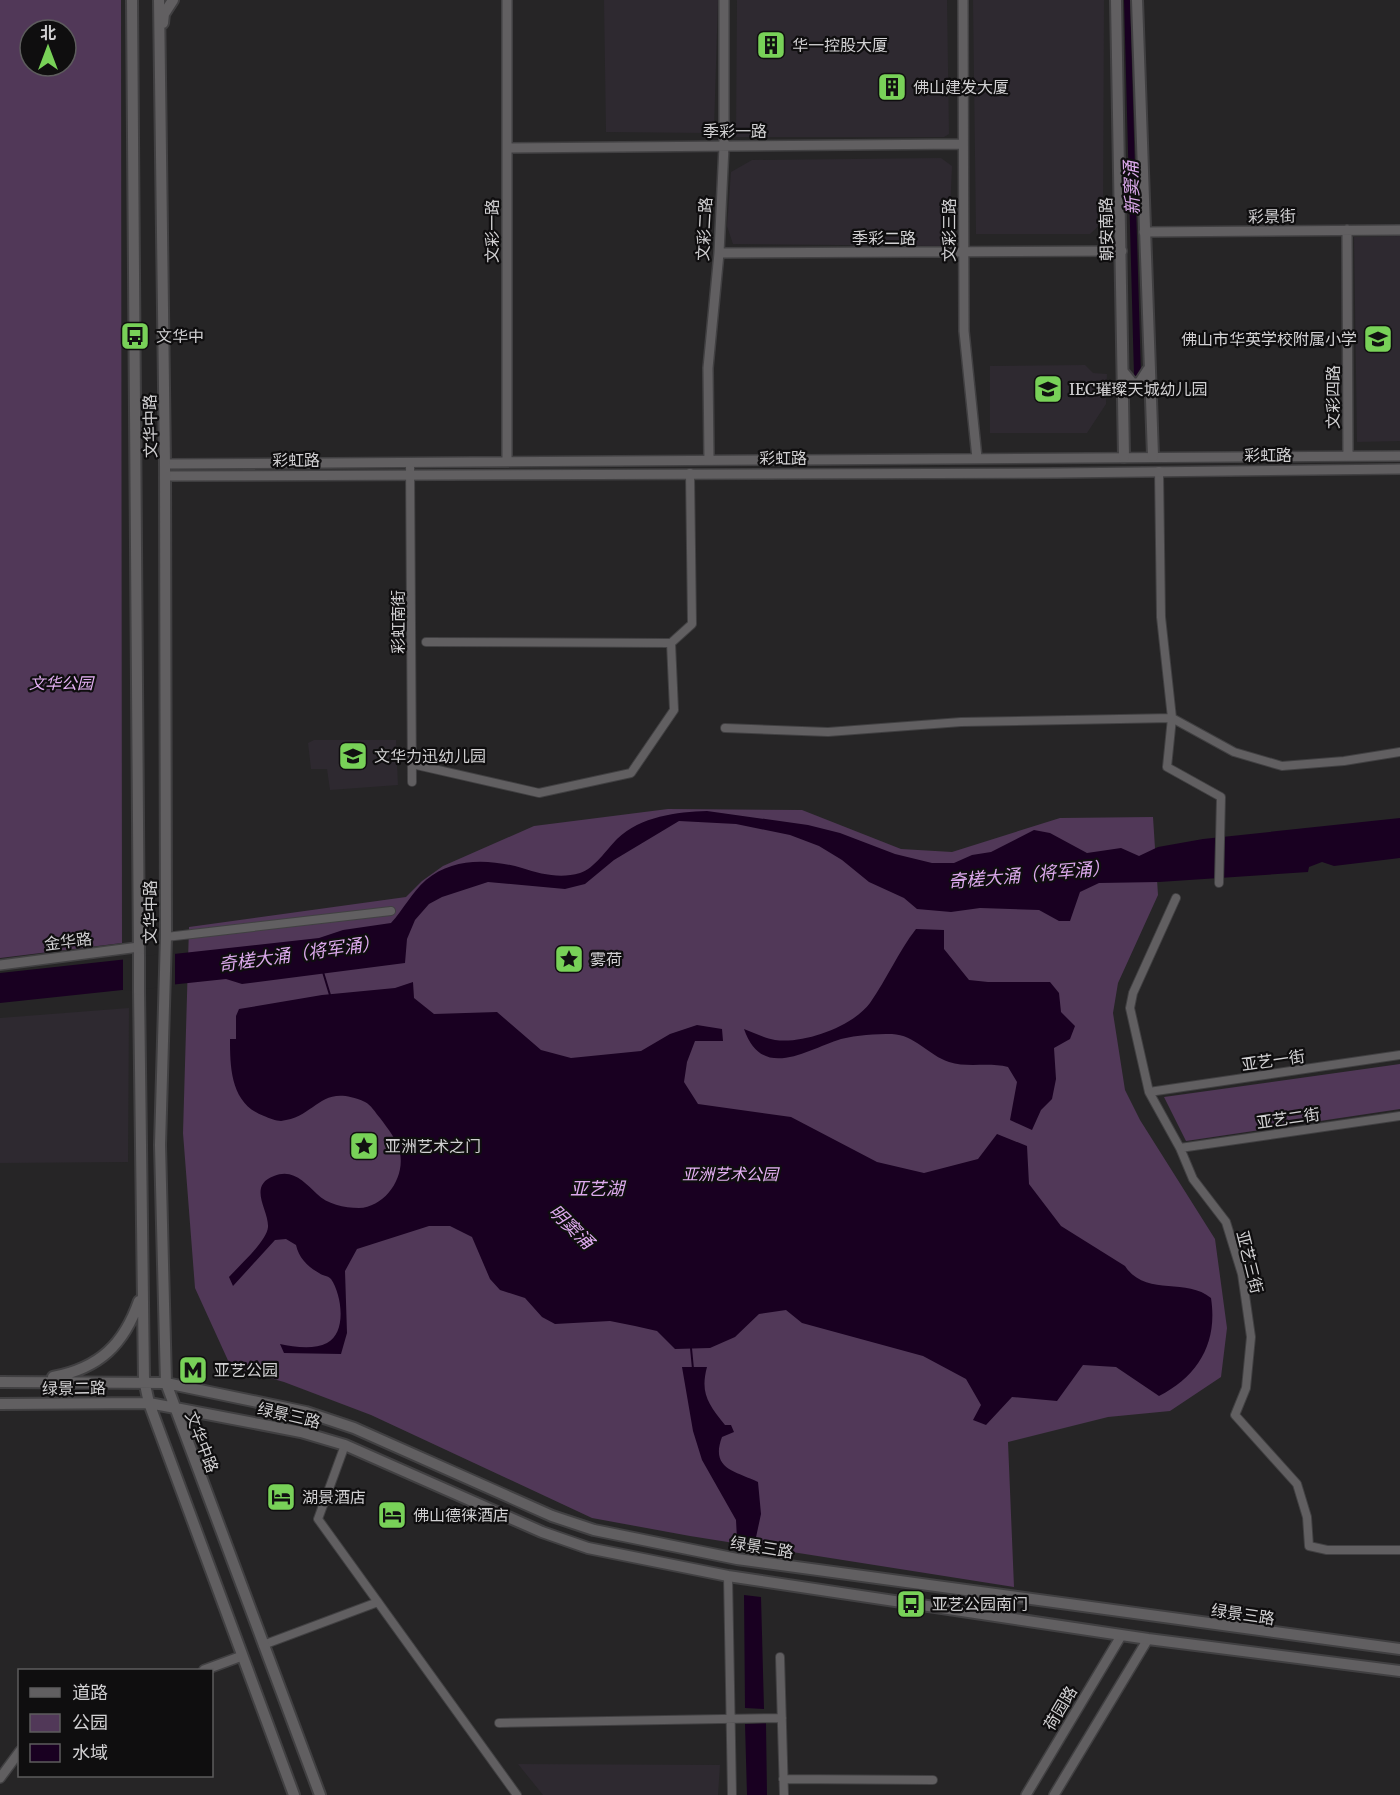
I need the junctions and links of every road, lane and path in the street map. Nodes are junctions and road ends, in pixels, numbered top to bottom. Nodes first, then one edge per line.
1 (132, 0) edge
2 (159, 0) edge
3 (173, 0) edge
4 (507, 0) edge
5 (724, 0) edge
6 (963, 0) edge
7 (1116, 0) edge
8 (1137, 0) edge
9 (159, 44) junction
10 (963, 144) junction
11 (724, 146) junction
12 (507, 148) junction
13 (1347, 230) junction
14 (1400, 230) edge
15 (1144, 232) junction
16 (1122, 251) junction
17 (719, 253) junction
18 (965, 253) junction
19 (1148, 367) junction
20 (1123, 371) junction
21 (1153, 456) junction
22 (1348, 456) junction
23 (1400, 456) edge
24 (1124, 457) junction
25 (977, 458) junction
26 (709, 460) junction
27 (507, 461) junction
28 (410, 462) junction
29 (165, 464) junction
30 (1400, 469) edge
31 (1149, 471) junction
32 (1159, 471) junction
33 (690, 473) junction
34 (410, 474) junction
35 (165, 476) junction
36 (426, 642) dead end
37 (671, 643) junction
38 (1172, 718) junction
39 (725, 729) dead end
40 (1400, 752) edge
41 (412, 764) junction
42 (412, 782) dead end
43 (1220, 880) dead end
44 (1176, 898) dead end
45 (391, 910) dead end
46 (166, 937) junction
47 (139, 952) junction
48 (0, 964) edge
49 (1400, 1055) edge
50 (1149, 1092) junction
51 (1400, 1116) edge
52 (1180, 1148) junction
53 (142, 1292) junction
54 (144, 1380) junction
55 (0, 1382) edge
56 (27, 1382) junction
57 (166, 1383) junction
58 (149, 1402) junction
59 (0, 1404) edge
60 (172, 1406) junction
61 (345, 1445) junction
62 (1400, 1550) edge
63 (728, 1576) junction
64 (378, 1602) junction
65 (1120, 1636) junction
66 (1148, 1640) junction
67 (263, 1645) junction
68 (1400, 1649) edge
69 (242, 1656) junction
70 (780, 1657) dead end
71 (209, 1669) edge
72 (1400, 1671) edge
73 (782, 1718) junction
74 (731, 1719) junction
75 (499, 1723) dead end
76 (18, 1754) edge
77 (0, 1778) edge
78 (783, 1779) junction
79 (933, 1780) dead end
80 (294, 1795) edge
81 (321, 1795) edge
82 (517, 1795) edge
83 (732, 1795) edge
84 (783, 1795) edge
85 (1026, 1795) edge
86 (1054, 1795) edge

1 - 47 main road, 文华中路
2 - 9 main road, 文华中路
3 - 9 main road
4 - 12 street, 文彩一路
5 - 11 street, 文彩二路
6 - 10 street, 文彩三路
7 - 16 main road, 朝安南路
8 - 15 main road
9 - 29 main road, 文华中路
10 - 11 street, 季彩一路
10 - 18 street, 文彩三路
11 - 12 street, 季彩一路
11 - 17 street, 文彩二路
12 - 27 street, 文彩一路
13 - 14 street, 彩景街
13 - 15 street, 彩景街
13 - 22 street, 文彩四路
15 - 19 main road
16 - 18 street, 季彩二路
16 - 20 main road, 朝安南路
17 - 18 street, 季彩二路
17 - 26 street, 文彩二路
18 - 25 street, 文彩三路
19 - 20 main road
19 - 21 main road
20 - 24 main road, 朝安南路
21 - 22 street, 彩虹路
21 - 24 street, 彩虹路
21 - 32 street
22 - 23 street, 彩虹路
24 - 25 street, 彩虹路
24 - 31 street
25 - 26 street, 彩虹路
26 - 27 street, 彩虹路
27 - 28 street, 彩虹路
28 - 29 street, 彩虹路
28 - 34 street, 彩虹南街
29 - 35 main road, 文华中路
30 - 32 street, 彩虹路
31 - 32 street, 彩虹路
31 - 33 street, 彩虹路
32 - 38 street
33 - 34 street, 彩虹路
33 - 37 street
34 - 35 street, 彩虹路
34 - 41 street, 彩虹南街
35 - 46 main road, 文华中路
36 - 37 street
37 - 41 street
38 - 39 street
38 - 40 street
38 - 43 street
41 - 42 street, 彩虹南街
44 - 50 street, 亚艺三街
45 - 46 street
46 - 57 main road, 文华中路
47 - 48 street, 金华路
47 - 53 main road, 文华中路, bridge
49 - 50 street, 亚艺一街
50 - 52 street, 亚艺三街
51 - 52 street, 亚艺二街
52 - 62 street, 亚艺三街
53 - 54 main road, 文华中路
53 - 56 main road
54 - 56 main road, 绿景二路
54 - 57 main road, 绿景三路
54 - 58 main road, 文华中路
55 - 56 main road, 绿景二路
57 - 60 main road, 文华中路
57 - 68 main road, 绿景三路
58 - 59 main road, 绿景二路
58 - 60 main road, 绿景三路
58 - 69 main road, 文华中路
60 - 61 main road, 绿景三路
60 - 67 main road, 文华中路
61 - 63 main road, 绿景三路
61 - 64 street
63 - 65 main road, 绿景三路
63 - 74 street
64 - 67 street
64 - 82 street
65 - 66 main road, 绿景三路
65 - 85 street, 荷园路
66 - 72 main road, 绿景三路
66 - 86 street
67 - 81 main road, 文华中路
69 - 71 street
69 - 80 main road, 文华中路
70 - 73 street
73 - 74 street
73 - 78 street
74 - 75 street
74 - 83 street
76 - 77 street
78 - 79 street
78 - 84 street

